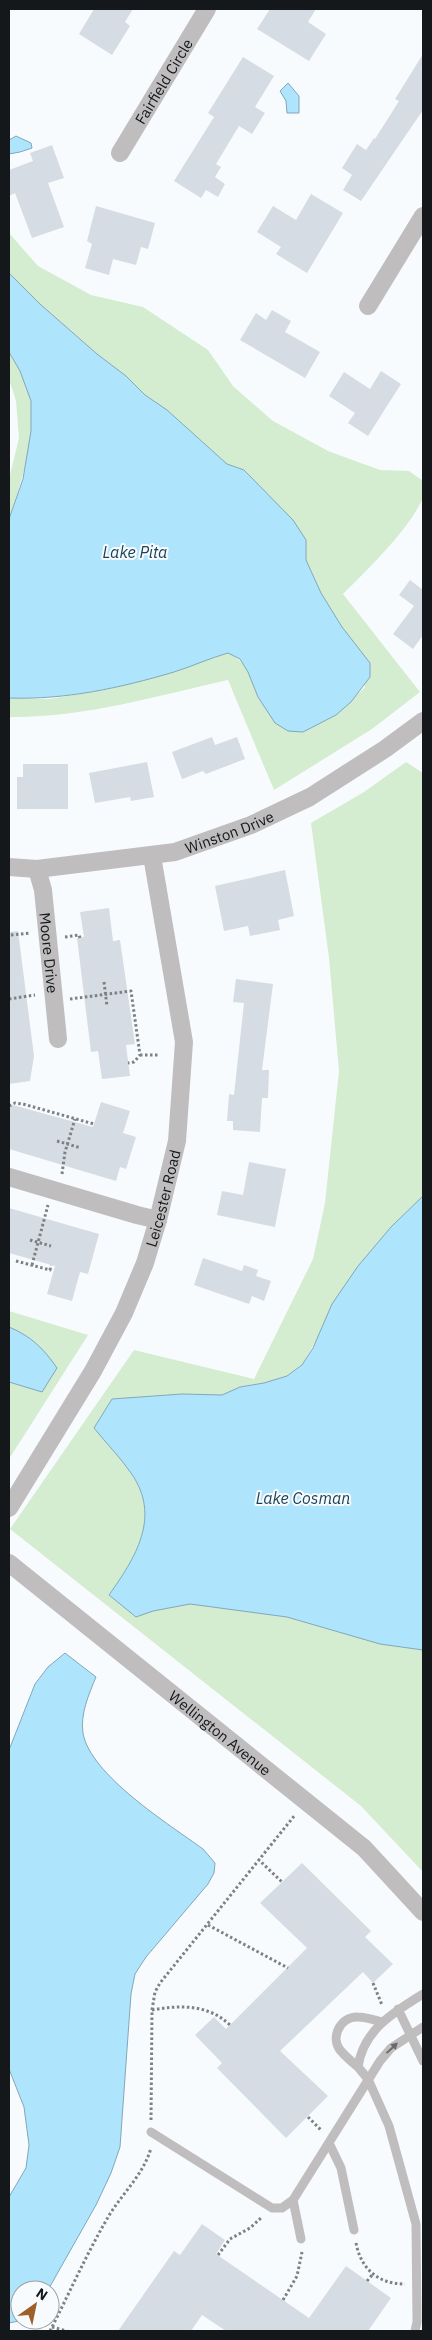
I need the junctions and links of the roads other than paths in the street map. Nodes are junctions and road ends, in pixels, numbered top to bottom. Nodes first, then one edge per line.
1 (207, 9) edge
2 (120, 153) dead end
3 (423, 216) edge
4 (368, 306) dead end
5 (423, 721) edge
6 (152, 856) junction
7 (9, 867) edge
8 (37, 869) junction
9 (58, 1039) dead end
10 (9, 1177) edge
11 (158, 1220) junction
12 (9, 1508) edge
13 (9, 1563) edge
14 (423, 1912) edge
15 (423, 1994) edge
16 (398, 2009) junction
17 (382, 2022) junction
18 (423, 2026) edge
19 (410, 2033) junction
20 (423, 2061) edge
21 (358, 2067) junction
22 (368, 2079) junction
23 (151, 2132) road end
24 (329, 2143) junction
25 (293, 2200) junction
26 (354, 2230) road end
27 (301, 2239) road end
28 (415, 2331) edge

1 - 2 street, Fairfield Circle
3 - 4 street
5 - 6 street, Winston Drive
6 - 8 street, Winston Drive
6 - 11 street, Leicester Road
7 - 8 street, Winston Drive
8 - 9 street, Moore Drive
10 - 11 street
11 - 12 street, Leicester Road
13 - 14 street, Wellington Avenue
15 - 16 lane
16 - 17 lane
16 - 19 lane
17 - 21 lane
17 - 21 lane
18 - 19 lane
19 - 20 lane
22 -> 19 lane
21 - 22 lane
22 - 24 lane
22 - 28 lane
23 - 25 lane
24 - 25 lane
24 - 26 lane
25 - 27 lane

